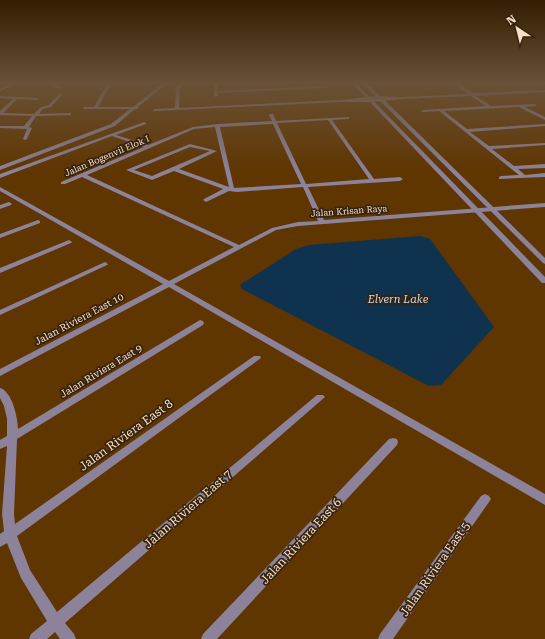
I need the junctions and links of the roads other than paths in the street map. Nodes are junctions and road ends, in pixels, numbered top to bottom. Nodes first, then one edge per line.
1 (38, 112) edge
2 (132, 112) edge
3 (270, 112) edge
4 (381, 112) edge
5 (393, 112) edge
6 (442, 112) edge
7 (498, 112) edge
8 (531, 112) edge
9 (0, 114) edge
10 (69, 114) dead end
11 (35, 115) junction
12 (446, 115) junction
13 (347, 118) dead end
14 (329, 119) junction
15 (545, 119) edge
16 (274, 122) junction
17 (144, 123) dead end
18 (217, 125) junction
19 (545, 125) edge
20 (0, 127) edge
21 (26, 127) junction
22 (465, 130) junction
23 (112, 135) junction
24 (26, 138) dead end
25 (545, 144) edge
26 (149, 146) junction
27 (223, 148) junction
28 (487, 148) junction
29 (214, 152) junction
30 (545, 166) edge
31 (0, 168) edge
32 (512, 168) junction
33 (174, 169) junction
34 (83, 175) junction
35 (545, 175) edge
36 (0, 176) edge
37 (523, 176) junction
38 (501, 178) dead end
39 (400, 179) dead end
40 (374, 181) junction
41 (63, 184) dead end
42 (305, 186) junction
43 (0, 189) edge
44 (230, 190) junction
45 (206, 200) dead end
46 (8, 204) dead end
47 (545, 205) edge
48 (0, 207) edge
49 (492, 209) junction
50 (477, 210) junction
51 (38, 222) dead end
52 (322, 222) junction
53 (0, 236) edge
54 (70, 242) dead end
55 (238, 247) junction
56 (545, 262) edge
57 (105, 264) dead end
58 (0, 271) edge
59 (545, 281) edge
60 (168, 284) junction
61 (0, 313) edge
62 (200, 323) dead end
63 (257, 358) dead end
64 (0, 373) edge
65 (0, 391) edge
66 (320, 397) dead end
67 (12, 438) junction
68 (393, 442) dead end
69 (0, 445) edge
70 (484, 499) dead end
71 (545, 500) edge
72 (5, 538) edge
73 (56, 622) junction
74 (36, 639) edge
75 (69, 639) edge
76 (208, 639) edge
77 (385, 639) edge

1 - 11 street
2 - 31 street
3 - 16 street
4 - 50 street
5 - 49 street
6 - 12 street
7 - 12 street
8 - 15 street
9 - 11 street
10 - 11 street
11 - 21 street
12 - 22 street
13 - 14 street, Jalan Bogenvil Elok I
14 - 16 street, Jalan Bogenvil Elok I
14 - 40 street
16 - 18 street, Jalan Bogenvil Elok I
16 - 42 street
17 - 23 street
18 - 26 street, Jalan Bogenvil Elok I
18 - 27 street
19 - 22 street
20 - 21 street
21 - 24 street
22 - 28 street
23 - 26 street
23 - 36 street
25 - 28 street
26 - 34 street, Jalan Bogenvil Elok I
27 - 29 street
27 - 44 street
28 - 32 street
29 - 33 street
29 - 33 street
30 - 32 street
32 - 37 street
33 - 44 street
34 - 41 street, Jalan Bogenvil Elok I
34 - 55 street
35 - 37 street
37 - 38 street
39 - 40 street
40 - 42 street
42 - 44 street
42 - 52 street
43 - 60 street
44 - 45 street
46 - 48 street
47 - 49 street, Jalan Krisan Raya
49 - 50 street, Jalan Krisan Raya
49 - 56 street
50 - 52 street, Jalan Krisan Raya
50 - 59 street
51 - 53 street
52 - 55 street, Jalan Krisan Raya
54 - 58 street
55 - 60 street, Jalan Krisan Raya
57 - 61 street
60 - 64 street, Jalan Riviera East 10
60 - 71 street
62 - 67 street, Jalan Riviera East 9
63 - 72 street, Jalan Riviera East 8
65 - 67 street
66 - 73 street, Jalan Riviera East 7
67 - 69 street, Jalan Riviera East 9
67 - 72 street
68 - 76 street, Jalan Riviera East 6
70 - 77 street, Jalan Riviera East 5
72 - 73 street
73 - 74 street, Jalan Riviera East 7
73 - 75 street

